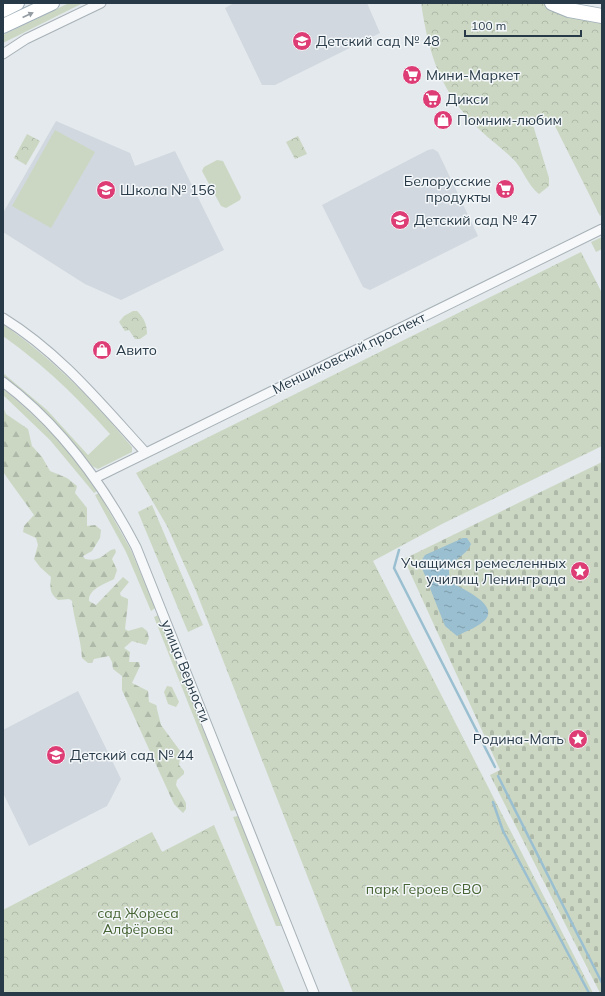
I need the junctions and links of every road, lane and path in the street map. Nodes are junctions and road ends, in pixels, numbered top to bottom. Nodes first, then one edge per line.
1 (17, 3) edge
2 (52, 3) edge
3 (101, 3) edge
4 (552, 3) edge
5 (3, 10) edge
6 (602, 16) edge
7 (3, 26) edge
8 (3, 54) edge
9 (602, 229) edge
10 (3, 318) edge
11 (3, 382) edge
12 (145, 452) junction
13 (95, 478) junction
14 (314, 993) edge

1 - 5 main road
7 -> 2 main road
3 - 8 street
4 - 6 main road
9 - 12 street, Меншиковский проспект
10 - 12 street
11 - 13 street, улица Верности
12 - 13 street, Меншиковский проспект
13 - 14 street, улица Верности

